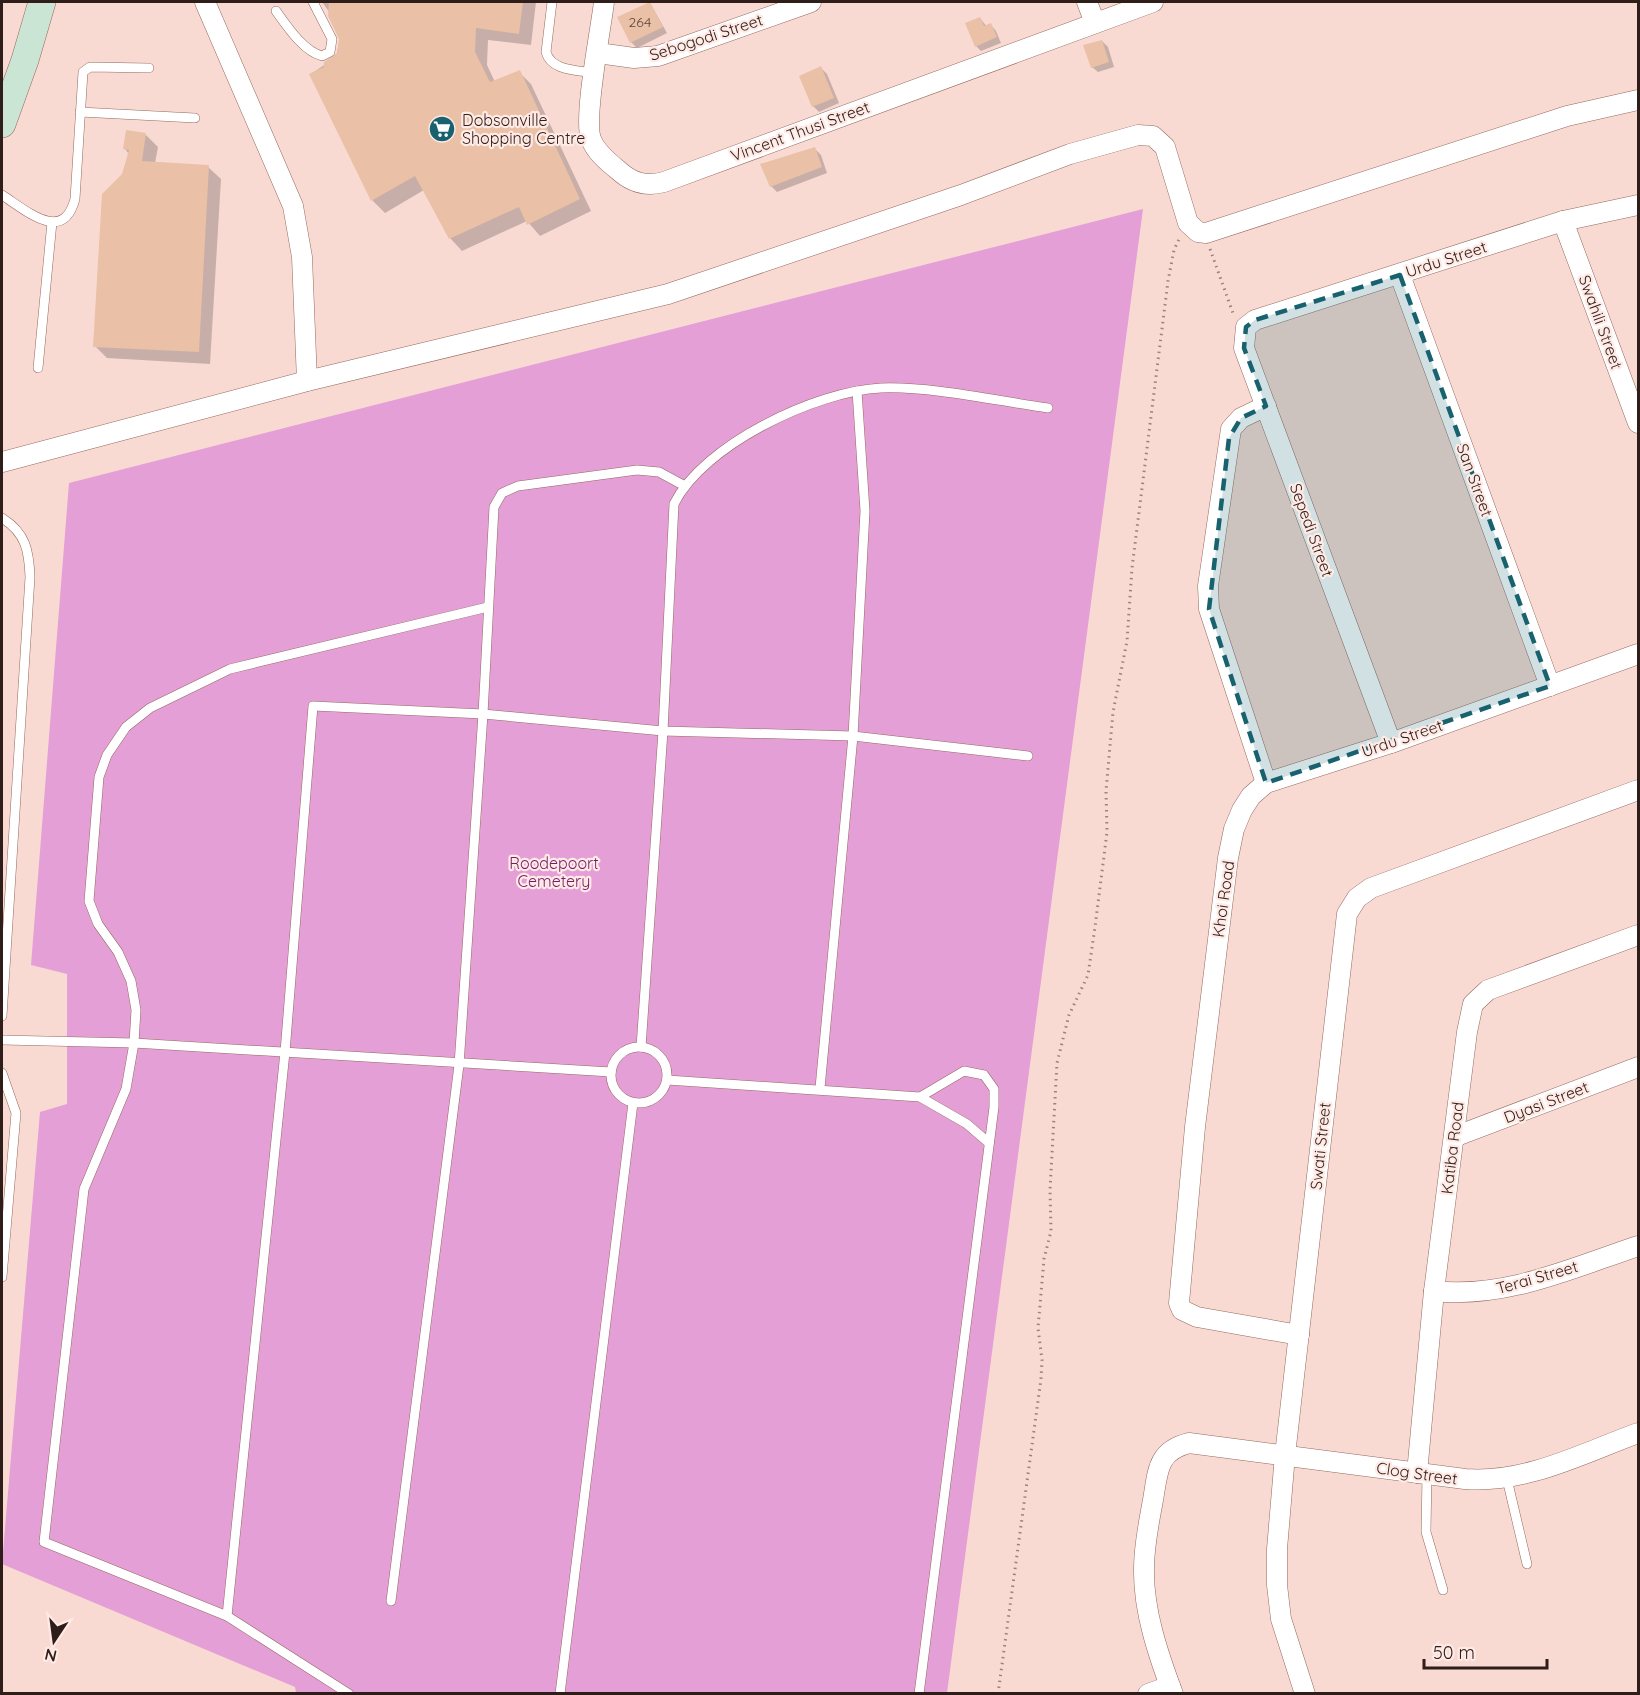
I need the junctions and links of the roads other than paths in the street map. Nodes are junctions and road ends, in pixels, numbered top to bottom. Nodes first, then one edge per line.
1 (42, 2) edge
2 (204, 2) edge
3 (313, 2) edge
4 (552, 2) edge
5 (604, 2) edge
6 (811, 2) edge
7 (1087, 2) edge
8 (1153, 2) edge
9 (276, 11) dead end
10 (1095, 22) junction
11 (598, 53) junction
12 (149, 68) dead end
13 (594, 73) junction
14 (1638, 100) edge
15 (80, 112) junction
16 (195, 117) dead end
17 (2, 124) edge
18 (2, 195) edge
19 (1638, 205) edge
20 (1563, 221) junction
21 (52, 222) junction
22 (1400, 275) junction
23 (1251, 324) joint
24 (38, 368) dead end
25 (307, 381) junction
26 (857, 391) junction
27 (1266, 406) junction
28 (1048, 408) dead end
29 (1638, 423) edge
30 (2, 462) edge
31 (683, 485) junction
32 (2, 518) edge
33 (488, 607) junction
34 (1638, 654) edge
35 (1550, 686) junction
36 (483, 714) junction
37 (663, 731) junction
38 (853, 736) junction
39 (1391, 743) junction
40 (1028, 756) dead end
41 (1266, 783) junction
42 (1638, 790) edge
43 (1638, 935) edge
44 (2, 1016) edge
45 (2, 1040) edge
46 (134, 1043) junction
47 (641, 1047) junction
48 (285, 1052) junction
49 (459, 1065) junction
50 (1638, 1067) edge
51 (611, 1072) junction
52 (2, 1073) edge
53 (667, 1080) junction
54 (820, 1088) junction
55 (920, 1097) junction
56 (633, 1103) junction
57 (1454, 1137) junction
58 (989, 1143) junction
59 (1638, 1246) edge
60 (2, 1277) edge
61 (1434, 1291) junction
62 (1299, 1335) junction
63 (1638, 1433) edge
64 (1285, 1455) junction
65 (1422, 1474) junction
66 (1507, 1479) junction
67 (1527, 1564) dead end
68 (1443, 1590) dead end
69 (391, 1601) dead end
70 (227, 1616) junction
71 (1172, 1690) edge
72 (348, 1694) edge
73 (560, 1694) edge
74 (919, 1694) edge
75 (1148, 1694) edge
76 (1305, 1694) edge

1 - 17 main road
2 - 25 street
3 - 9 lane
4 - 13 lane
5 - 11 street, Vincent Thusi Street
6 - 11 street, Sebogodi Street
7 - 10 street
8 - 10 street, Vincent Thusi Street
10 - 13 street, Vincent Thusi Street
11 - 13 street, Vincent Thusi Street
12 - 15 lane
14 - 25 street
15 - 16 lane
15 - 21 lane
18 - 21 lane
19 - 20 street, Urdu Street
20 - 22 street, Urdu Street
20 - 29 street, Swahili Street
21 - 24 lane
22 - 23 street, Urdu Street
22 - 35 street, San Street
23 - 27 street, Sepedi Street
25 - 30 street
26 - 28 lane
26 - 31 lane
26 - 38 lane
27 - 39 street, Sepedi Street
27 - 41 street
31 - 33 lane
31 - 37 lane
32 - 44 lane
33 - 36 lane
33 - 46 lane
34 - 35 street, Urdu Street
35 - 39 street, Urdu Street
36 - 37 lane
36 - 48 lane
36 - 49 lane
37 - 38 lane
37 - 47 lane
38 - 40 lane
38 - 54 lane
39 - 41 street, Urdu Street
41 - 62 street, Khoi Road
42 - 62 street, Swati Street
43 - 57 street, Katiba Road
45 - 46 lane
46 - 48 lane
46 - 70 lane
47 - 51 lane
47 - 53 lane
48 - 49 lane
48 - 70 lane
49 - 51 lane
49 - 69 lane
50 - 57 street, Dyasi Street
51 - 56 lane
52 - 60 lane
53 - 54 lane
53 - 56 lane
54 - 55 lane
55 - 58 lane
55 - 58 lane
56 - 73 lane
57 - 61 street, Katiba Road
58 - 74 lane
59 - 61 street, Terai Street
61 - 65 street, Katiba Road
62 - 64 street, Swati Street
63 - 66 street, Clog Street
64 - 65 street, Clog Street
64 - 71 street, Clog Street
64 - 76 street, Swati Street
65 - 66 street, Clog Street
65 - 68 lane
66 - 67 lane
70 - 72 lane
71 - 75 street

